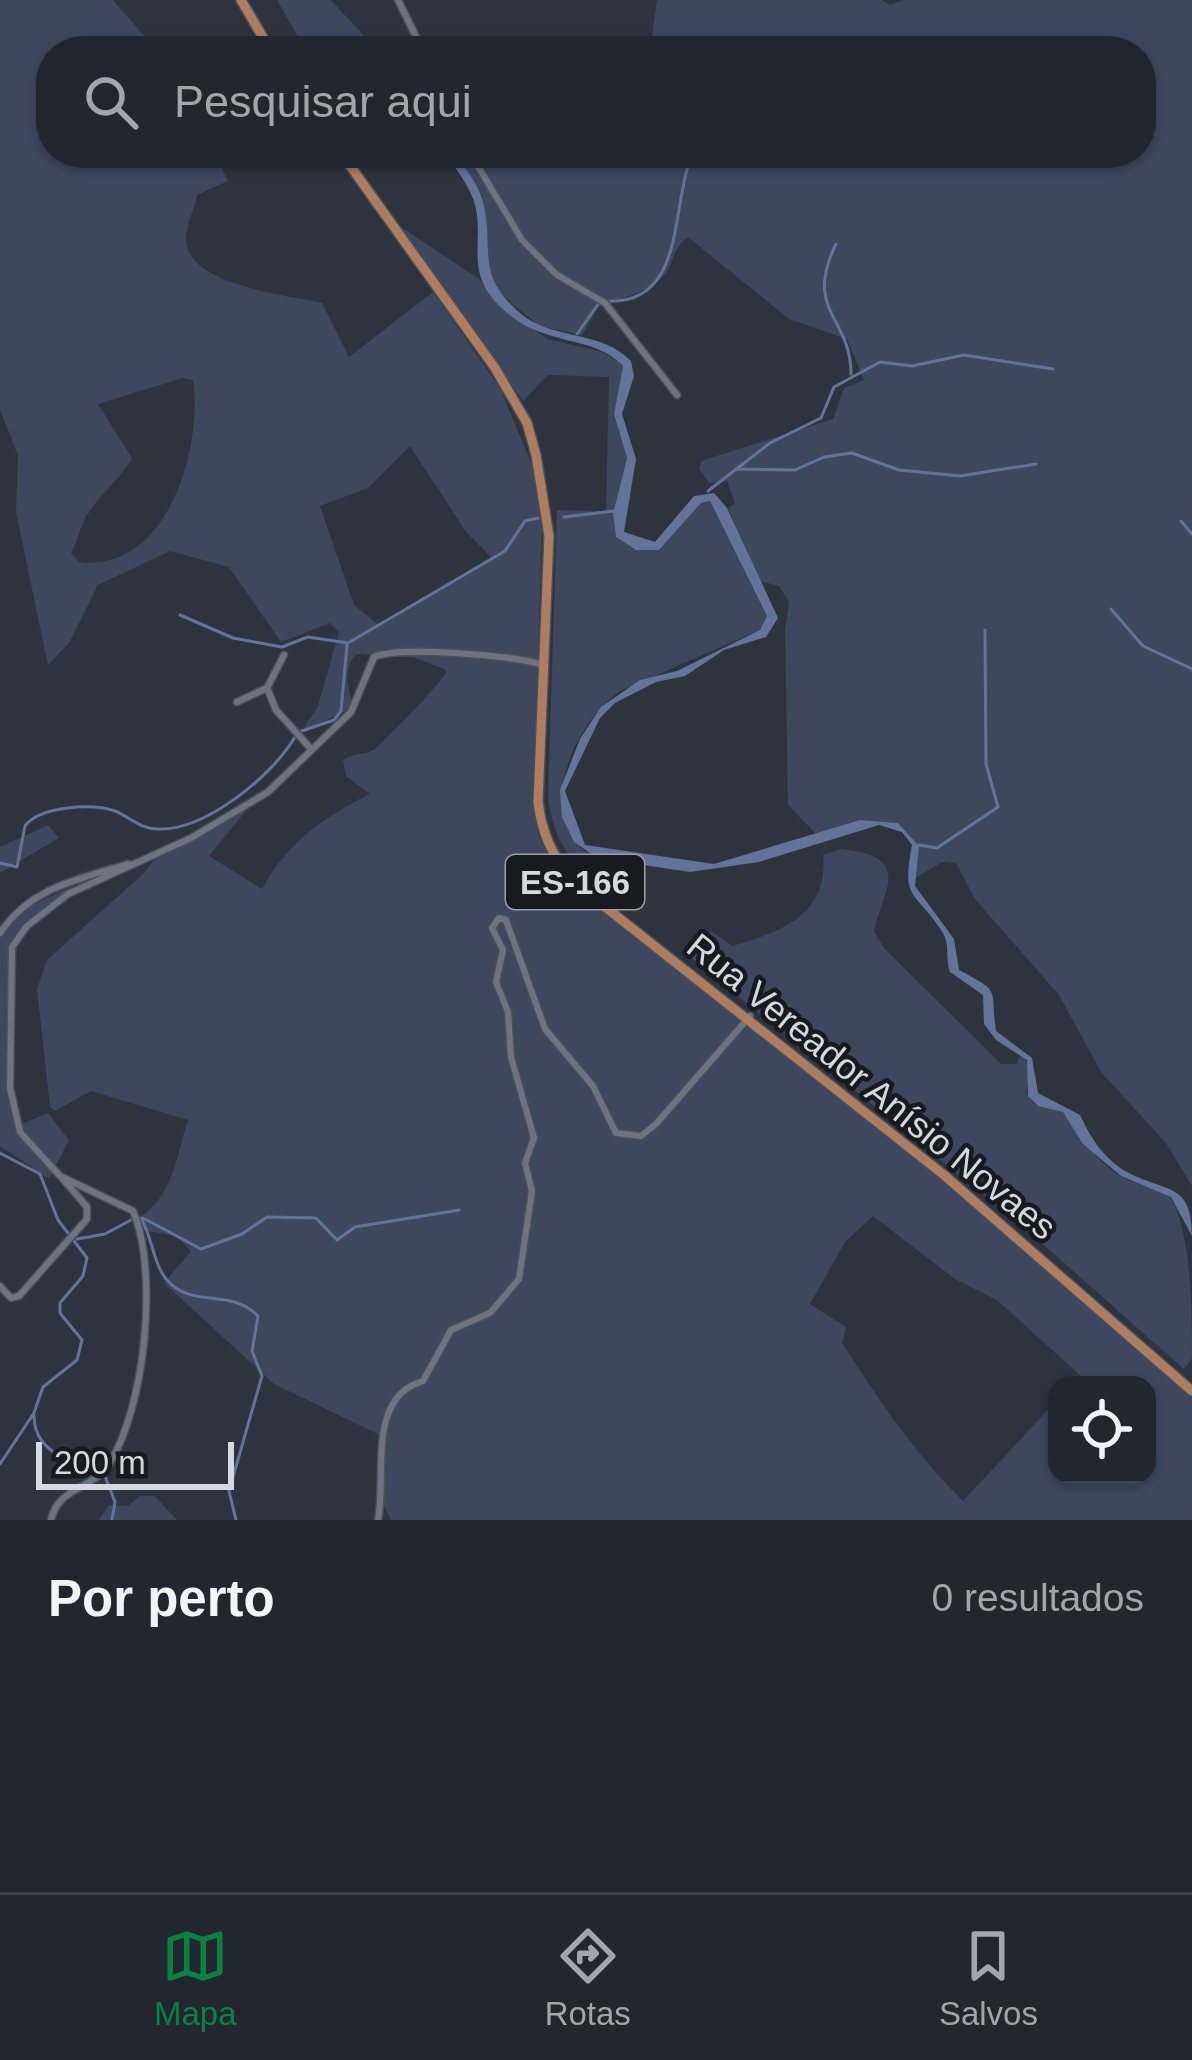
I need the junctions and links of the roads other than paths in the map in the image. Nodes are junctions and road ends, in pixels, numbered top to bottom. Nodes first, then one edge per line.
1 (241, 0) edge
2 (398, 0) edge
3 (262, 36) edge
4 (416, 36) edge
5 (352, 168) edge
6 (479, 168) edge
7 (677, 395) dead end
8 (284, 655) dead end
9 (540, 664) junction
10 (267, 688) junction
11 (237, 702) dead end
12 (310, 748) junction
13 (131, 863) junction
14 (0, 933) edge
15 (750, 1016) junction
16 (60, 1176) junction
17 (0, 1286) edge
18 (1192, 1391) edge
19 (52, 1520) edge
20 (377, 1520) edge

1 - 3 main road
2 - 4 street
5 - 9 main road, Rua Vereador Anísio Novaes / ES-166
6 - 7 street
8 - 10 street
9 - 12 street
9 - 15 main road, Rua Vereador Anísio Novaes / ES-166
10 - 11 street
10 - 12 street
12 - 13 street
13 - 14 street
13 - 16 street
15 - 18 main road, Rua Vereador Anísio Novaes / ES-166
15 - 20 street
16 - 17 street
16 - 19 street

